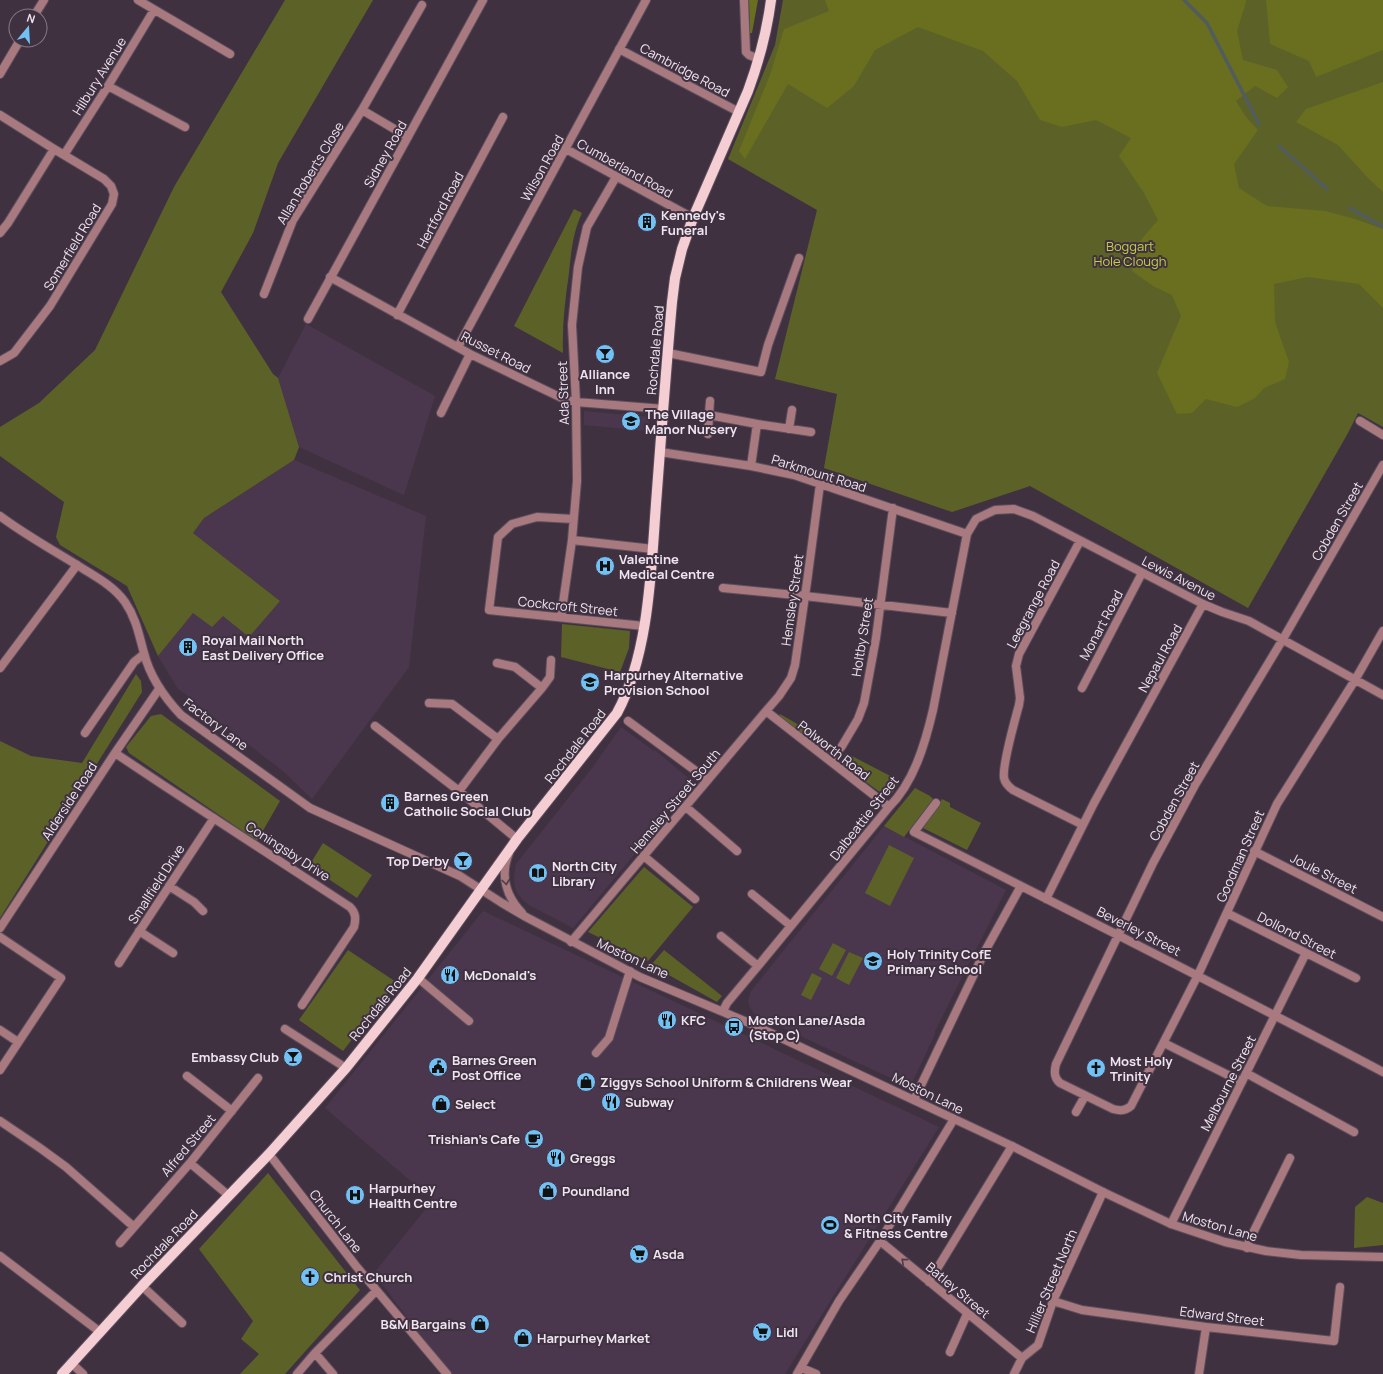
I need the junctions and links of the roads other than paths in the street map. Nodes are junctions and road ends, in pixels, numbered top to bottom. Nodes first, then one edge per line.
1 (138, 0) edge
2 (483, 0) edge
3 (646, 0) edge
4 (744, 0) edge
5 (771, 0) edge
6 (422, 5) dead end
7 (154, 10) junction
8 (14, 48) edge
9 (620, 49) junction
10 (230, 54) dead end
11 (759, 59) junction
12 (2, 64) edge
13 (0, 74) edge
14 (108, 86) junction
15 (362, 110) junction
16 (739, 112) junction
17 (0, 115) edge
18 (503, 117) dead end
19 (185, 127) dead end
20 (408, 137) junction
21 (54, 149) junction
22 (566, 149) junction
23 (64, 155) junction
24 (616, 177) junction
25 (693, 218) junction
26 (0, 232) edge
27 (799, 258) dead end
28 (330, 277) junction
29 (264, 294) dead end
30 (397, 315) junction
31 (308, 319) dead end
32 (458, 347) junction
33 (668, 353) junction
34 (470, 354) junction
35 (0, 361) edge
36 (710, 401) dead end
37 (576, 402) junction
38 (664, 409) junction
39 (792, 410) dead end
40 (441, 413) dead end
41 (709, 415) junction
42 (1360, 421) dead end
43 (756, 424) junction
44 (789, 428) junction
45 (811, 432) dead end
46 (708, 434) dead end
47 (1383, 436) edge
48 (660, 452) junction
49 (1383, 465) edge
50 (751, 466) junction
51 (820, 484) junction
52 (893, 508) junction
53 (1, 517) edge
54 (573, 519) junction
55 (967, 534) junction
56 (572, 540) junction
57 (1080, 541) junction
58 (653, 549) junction
59 (77, 565) junction
60 (1142, 573) junction
61 (723, 588) dead end
62 (805, 596) junction
63 (880, 604) junction
64 (1203, 604) junction
65 (952, 613) junction
66 (561, 617) junction
67 (644, 626) junction
68 (1383, 631) edge
69 (1283, 639) junction
70 (144, 654) junction
71 (551, 660) dead end
72 (497, 663) dead end
73 (0, 668) edge
74 (1355, 680) junction
75 (542, 688) junction
76 (1082, 688) dead end
77 (159, 689) junction
78 (1383, 695) edge
79 (429, 703) dead end
80 (766, 712) junction
81 (628, 721) dead end
82 (375, 726) dead end
83 (85, 733) dead end
84 (498, 739) junction
85 (115, 753) junction
86 (830, 761) junction
87 (708, 780) junction
88 (459, 791) junction
89 (936, 803) dead end
90 (686, 807) junction
91 (888, 807) junction
92 (214, 818) junction
93 (1083, 825) junction
94 (515, 842) junction
95 (737, 851) dead end
96 (1254, 851) junction
97 (645, 857) junction
98 (168, 886) junction
99 (1020, 886) junction
100 (480, 889) junction
101 (752, 894) dead end
102 (695, 899) dead end
103 (1046, 899) junction
104 (203, 911) dead end
105 (1228, 913) junction
106 (526, 917) junction
107 (1383, 917) edge
108 (791, 926) junction
109 (0, 928) edge
110 (139, 931) junction
111 (1119, 935) junction
112 (721, 936) dead end
113 (0, 937) edge
114 (571, 942) junction
115 (173, 953) dead end
116 (1306, 953) junction
117 (120, 964) dead end
118 (758, 966) junction
119 (630, 971) junction
120 (1198, 975) junction
121 (418, 978) junction
122 (1356, 978) dead end
123 (302, 1005) dead end
124 (723, 1011) junction
125 (1276, 1015) junction
126 (469, 1021) dead end
127 (285, 1029) dead end
128 (0, 1030) edge
129 (18, 1042) junction
130 (1164, 1043) junction
131 (596, 1053) dead end
132 (346, 1068) junction
133 (0, 1070) edge
134 (1383, 1072) edge
135 (1246, 1073) junction
136 (187, 1076) dead end
137 (258, 1078) dead end
138 (1242, 1082) junction
139 (1085, 1096) junction
140 (1134, 1099) joint
141 (914, 1100) junction
142 (232, 1111) junction
143 (1076, 1112) dead end
144 (954, 1119) junction
145 (0, 1121) edge
146 (1354, 1132) dead end
147 (1012, 1146) junction
148 (269, 1154) junction
149 (1290, 1158) dead end
150 (190, 1163) junction
151 (1103, 1192) junction
152 (228, 1195) junction
153 (1171, 1224) junction
154 (134, 1227) junction
155 (880, 1241) junction
156 (120, 1243) dead end
157 (1247, 1248) junction
158 (0, 1256) edge
159 (1383, 1257) edge
160 (929, 1282) junction
161 (142, 1286) junction
162 (1340, 1286) dead end
163 (376, 1291) junction
164 (1053, 1301) junction
165 (967, 1314) junction
166 (182, 1323) dead end
167 (1206, 1327) junction
168 (100, 1332) junction
169 (950, 1352) dead end
170 (315, 1353) junction
171 (1022, 1358) junction
172 (71, 1363) junction
173 (800, 1371) edge
174 (62, 1374) edge
175 (83, 1374) edge
176 (296, 1374) edge
177 (333, 1374) edge
178 (447, 1374) edge
179 (816, 1374) edge
180 (1014, 1374) edge
181 (1200, 1374) edge

1 - 7 street
2 - 20 street, Sidney Road
3 - 9 street, Wilson Road
4 - 11 street
5 - 11 main road, Rochdale Road
6 - 15 street, Allan Roberts Close
7 - 10 street
7 - 14 street, Hilbury Avenue
8 - 12 street
9 - 16 street, Cambridge Road
9 - 22 street, Wilson Road
11 - 16 main road, Rochdale Road
12 - 13 street
14 - 19 street
14 - 23 street, Hilbury Avenue
15 - 20 street
15 - 29 street, Allan Roberts Close
16 - 25 main road, Rochdale Road
17 - 21 street, Somerfield Road
18 - 30 street, Hertford Road
20 - 28 street, Sidney Road
21 - 23 street, Somerfield Road
21 - 26 street
22 - 24 street, Cumberland Road
22 - 32 street, Wilson Road
23 - 35 street, Somerfield Road
24 - 25 street, Cumberland Road
24 - 37 street, Ada Street
25 - 33 main road, Rochdale Road
27 - 33 street
28 - 30 street, Russet Road
28 - 31 street, Sidney Road
30 - 32 street, Russet Road
32 - 34 street, Russet Road
33 - 38 main road, Rochdale Road
34 - 37 street, Russet Road
34 - 40 street
36 - 41 street
37 - 38 street, Russet Road
37 - 54 street, Ada Street
38 - 48 main road, Rochdale Road
39 - 44 street
41 - 43 street
41 - 46 street
42 - 47 street
43 - 44 street
43 - 50 street
44 - 45 street
48 - 50 street, Parkmount Road
48 - 58 main road, Rochdale Road
49 - 69 street, Cobden Street
50 - 51 street, Parkmount Road
51 - 52 street, Parkmount Road
51 - 62 street, Hemsley Street
52 - 55 street, Parkmount Road
52 - 63 street, Holtby Street
53 - 59 street, Factory Lane
54 - 56 street, Ada Street
54 - 66 street, Cockcroft Street
55 - 57 street, Lewis Avenue
55 - 65 street, Dalbeattie Street
56 - 58 street
56 - 66 street, Ada Street
57 - 60 street, Lewis Avenue
57 - 93 street, Leegrange Road
58 - 67 main road, Rochdale Road
59 - 70 street, Factory Lane
59 - 73 street
60 - 64 street, Lewis Avenue
60 - 76 street, Monart Road
61 - 62 street
62 - 63 street
62 - 80 street, Hemsley Street
63 - 65 street
63 - 86 street, Holtby Street
64 - 69 street, Lewis Avenue
64 - 93 street, Nepaul Road
65 - 91 street, Dalbeattie Street
66 - 67 street, Cockcroft Street
67 - 94 main road, Rochdale Road
68 - 74 street, Goodman Street
69 - 74 street, Lewis Avenue
69 - 111 street, Cobden Street
70 - 77 street, Factory Lane
70 - 83 street
71 - 75 street
72 - 75 street
74 - 78 street, Lewis Avenue
74 - 96 street, Goodman Street
75 - 84 street
77 - 85 street, Alderside Road
77 - 100 street, Factory Lane
79 - 84 street
80 - 86 street, Polworth Road
80 - 87 street, Hemsley Street South
81 - 87 street
82 - 88 street
84 - 88 street
85 - 92 street, Coningsby Drive
85 - 109 street, Alderside Road
86 - 91 street, Polworth Road
87 - 90 street, Hemsley Street South
88 - 94 street
89 - 99 street, Beverley Street
90 - 95 street
90 - 97 street, Hemsley Street South
91 - 108 street, Dalbeattie Street
92 - 98 street, Smallfield Drive
92 - 123 street, Coningsby Drive
93 - 103 street, Nepaul Road
94 - 100 main road, Rochdale Road
94 -> 106 street
96 - 105 street, Goodman Street
96 - 107 street, Joule Street
97 - 102 street
97 - 114 street, Hemsley Street South
98 - 104 street
98 - 110 street, Smallfield Drive
99 - 103 street, Beverley Street
99 - 141 street
100 - 106 street, Moston Lane
100 - 121 main road, Rochdale Road
101 - 108 street
103 - 111 street, Beverley Street
105 - 116 street, Dollond Street
105 - 120 street, Goodman Street
106 - 114 street, Moston Lane
108 - 118 street, Dalbeattie Street
110 - 115 street
110 - 117 street, Smallfield Drive
111 - 120 street, Beverley Street
111 - 139 street, Cobden Street
112 - 118 street
113 - 129 street
114 - 119 street, Moston Lane
116 - 122 street, Dollond Street
116 - 125 street, Melbourne Street
118 - 124 street, Dalbeattie Street
119 - 124 street, Moston Lane
119 - 131 street
120 - 125 street, Beverley Street
120 - 130 street, Goodman Street
121 - 126 street
121 - 132 main road, Rochdale Road
124 - 141 street, Moston Lane
125 - 134 street, Beverley Street
125 - 135 street, Melbourne Street
127 - 132 street
128 - 129 street
129 - 133 street
130 - 138 street
130 - 140 street, Goodman Street
132 - 148 main road, Rochdale Road
135 - 138 street, Melbourne Street
135 - 146 street
136 - 142 street
137 - 142 street, Alfred Street
138 - 153 street, Melbourne Street
139 - 140 street, Cobden Street
139 - 143 street
141 - 144 street, Moston Lane
142 - 150 street, Alfred Street
144 - 147 street, Moston Lane
144 - 155 street
145 - 154 street
147 - 151 street, Moston Lane
147 - 160 street
148 - 152 main road, Rochdale Road
148 - 163 street, Church Lane
149 - 157 street
150 - 152 street
150 - 154 street, Alfred Street
151 - 153 street, Moston Lane
151 - 164 street, Hillier Street North
152 - 161 main road, Rochdale Road
153 - 157 street, Moston Lane
154 - 156 street, Alfred Street
160 -> 155 street, Batley Street
155 - 173 street
157 - 159 street, Moston Lane
158 - 168 street
160 - 165 street, Batley Street
161 - 166 street
161 - 168 main road, Rochdale Road
162 - 167 street, Edward Street
163 - 170 street
163 - 178 street, Church Lane
164 - 167 street, Edward Street
164 - 171 street, Hillier Street North
165 - 169 street
165 - 171 street, Batley Street
167 - 181 street
168 - 172 main road, Rochdale Road
170 - 176 street
170 - 177 street
171 - 180 street, Hillier Street North
172 - 174 main road, Rochdale Road
172 - 175 street
173 - 179 street

